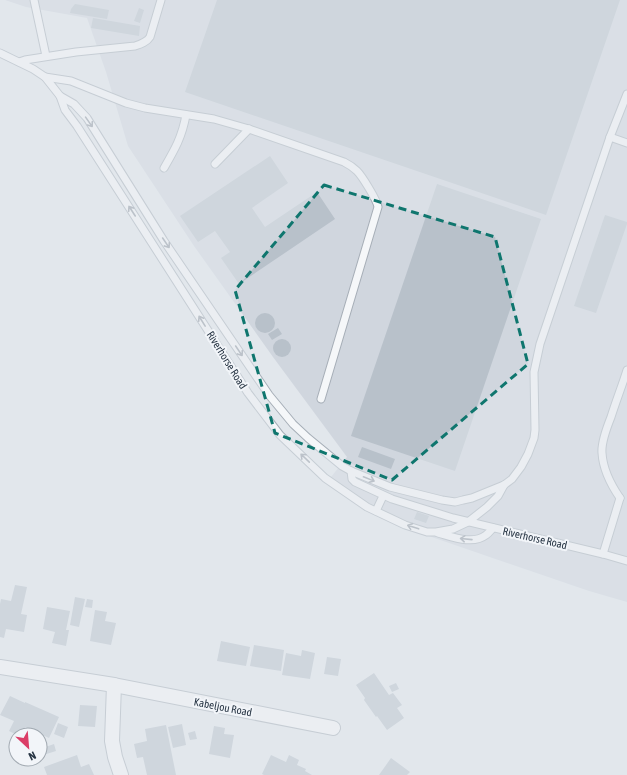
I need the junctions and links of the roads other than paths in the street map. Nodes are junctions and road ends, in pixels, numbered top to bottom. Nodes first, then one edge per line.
1 (34, 0) edge
2 (161, 0) edge
3 (0, 53) edge
4 (46, 56) junction
5 (19, 62) junction
6 (45, 77) junction
7 (627, 94) edge
8 (60, 96) junction
9 (186, 115) junction
10 (249, 129) junction
11 (610, 137) junction
12 (627, 143) edge
13 (215, 164) dead end
14 (164, 168) dead end
15 (627, 370) edge
16 (321, 399) dead end
17 (351, 471) junction
18 (504, 485) junction
19 (383, 496) junction
20 (623, 500) edge
21 (376, 511) junction
22 (468, 522) junction
23 (493, 528) junction
24 (436, 532) junction
25 (603, 554) junction
26 (627, 561) edge
27 (0, 668) edge
28 (114, 685) junction
29 (333, 728) dead end
30 (121, 775) edge

1 - 4 lane
2 - 4 lane
3 - 5 lane, Riverhorse Road
4 - 5 lane
5 - 6 lane, Riverhorse Road
6 - 8 lane, Riverhorse Road
6 - 9 lane
7 - 11 lane
8 -> 17 lane, Riverhorse Road
21 -> 8 lane, Riverhorse Road
9 - 10 lane
9 - 14 lane
10 - 13 lane
10 - 16 lane
11 - 12 lane
11 - 18 lane
15 - 20 lane
17 -> 18 lane, Riverhorse Road
17 - 19 lane, Riverhorse Road
18 - 22 lane, Riverhorse Road
19 - 21 lane
19 - 22 lane, Riverhorse Road
20 - 25 lane
24 -> 21 lane, Riverhorse Road
22 - 23 lane, Riverhorse Road
22 - 24 lane, Riverhorse Road
23 -> 24 lane
23 - 25 lane, Riverhorse Road
25 - 26 lane, Riverhorse Road
27 - 28 street, Kabeljou Road
28 - 29 street, Kabeljou Road
28 - 30 street

